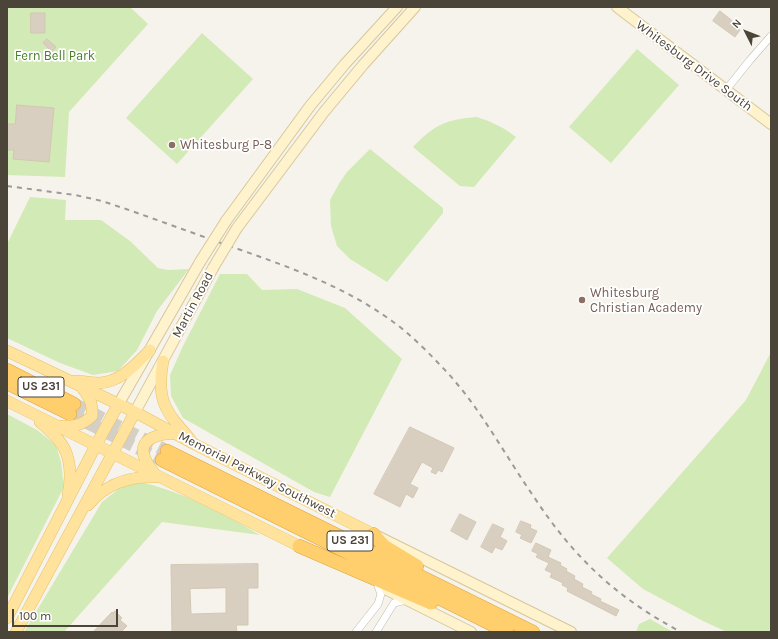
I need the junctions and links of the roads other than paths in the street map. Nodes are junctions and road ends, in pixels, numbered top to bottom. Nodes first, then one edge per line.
1 (397, 7) edge
2 (415, 7) edge
3 (617, 7) edge
4 (771, 36) edge
5 (726, 90) junction
6 (771, 124) edge
7 (150, 350) junction
8 (7, 351) edge
9 (163, 361) junction
10 (7, 370) edge
11 (69, 381) junction
12 (7, 383) edge
13 (82, 387) junction
14 (7, 401) edge
15 (118, 405) junction
16 (29, 412) junction
17 (134, 412) junction
18 (58, 426) junction
19 (176, 434) junction
20 (96, 445) junction
21 (196, 445) junction
22 (112, 454) junction
23 (164, 455) tunnel mouth
24 (157, 475) junction
25 (65, 506) junction
26 (79, 514) junction
27 (373, 534) junction
28 (299, 546) junction
29 (378, 586) junction
30 (406, 600) junction
31 (7, 618) edge
32 (492, 618) junction
33 (16, 632) edge
34 (356, 632) edge
35 (376, 632) edge
36 (471, 632) edge
37 (507, 632) edge
38 (533, 632) edge
39 (571, 632) edge

1 - 7 main road, Martin Road, bridge
2 - 9 main road, Martin Road, bridge
3 - 5 main road, Whitesburg Drive South
4 - 5 street
5 - 6 main road, Whitesburg Drive South
7 - 11 main road
7 - 15 main road, Martin Road
8 - 11 main road, Memorial Parkway Southwest
9 - 17 main road, Martin Road
9 - 21 main road
10 - 12 highway, US 231
11 - 13 main road, Memorial Parkway Southwest
13 - 15 main road, Memorial Parkway Southwest
13 - 18 main road
14 - 16 main road
15 - 17 main road, Memorial Parkway Southwest
15 - 20 main road, Martin Road
16 - 18 main road
16 - 25 main road
17 - 19 main road, Memorial Parkway Southwest
17 - 22 main road, Martin Road
18 - 20 main road
19 - 21 main road, Memorial Parkway Southwest
19 - 24 main road
20 - 22 main road
20 - 25 main road, Martin Road
21 - 27 main road, Memorial Parkway Southwest
22 - 24 main road
22 - 26 main road, Martin Road
23 - 32 highway, US 231
24 - 26 main road
24 - 28 main road
25 - 31 main road, Martin Road
26 - 33 main road, Martin Road
27 - 32 highway
27 - 39 main road, Memorial Parkway Southwest
28 - 29 main road
28 - 32 highway
29 - 30 main road
29 - 34 street
30 - 35 street
30 - 36 main road
32 - 37 highway, US 231
32 - 38 highway, US 231

